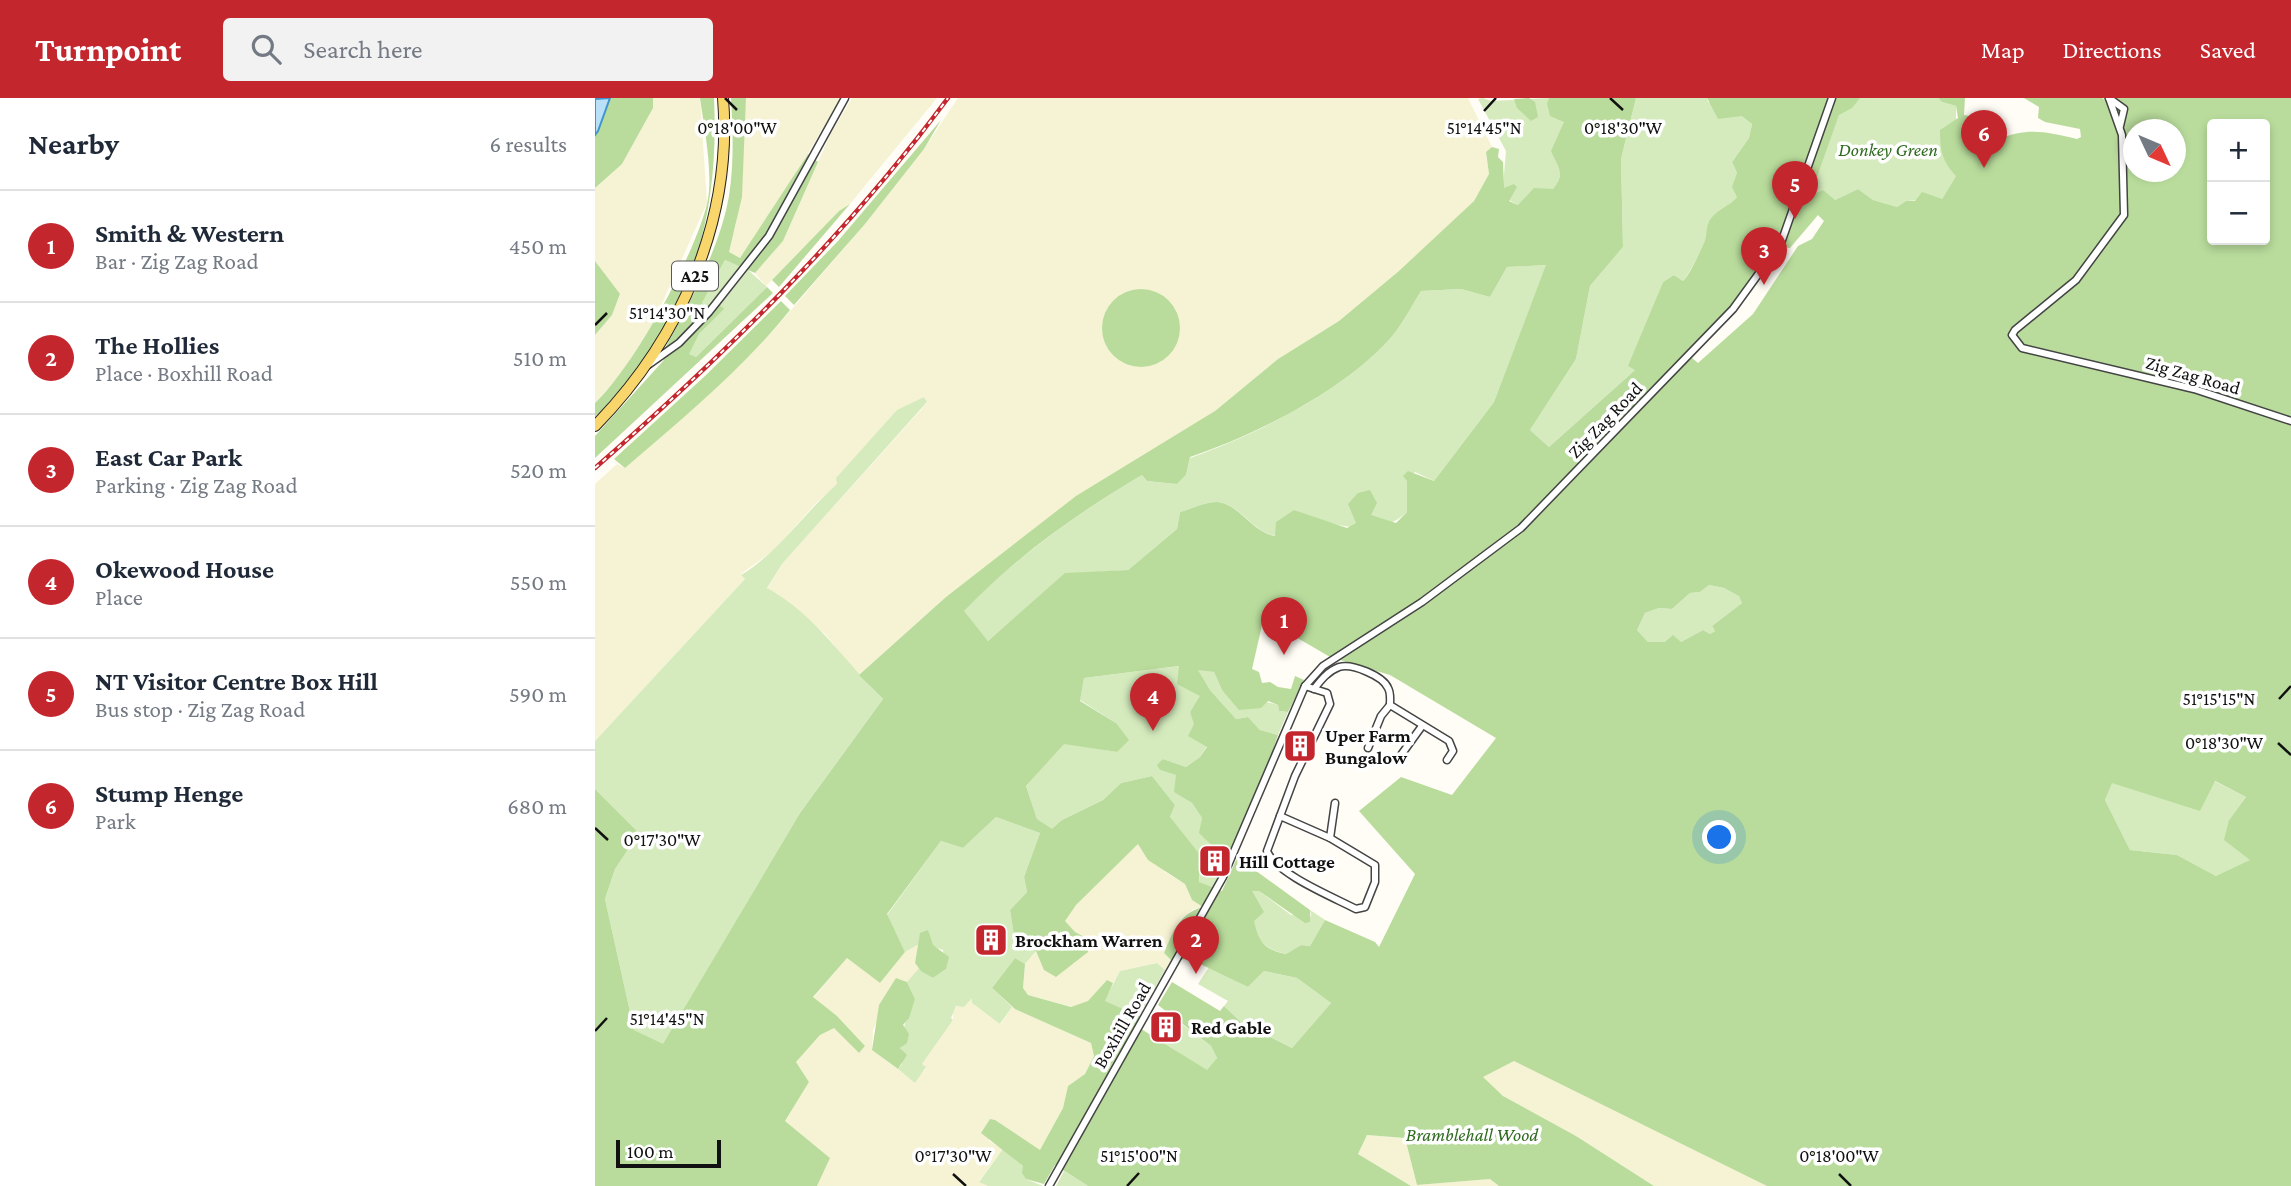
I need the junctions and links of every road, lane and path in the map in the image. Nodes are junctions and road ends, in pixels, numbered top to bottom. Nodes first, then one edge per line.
1 (723, 98) edge
2 (845, 98) edge
3 (1832, 98) edge
4 (2109, 98) edge
5 (2120, 127) junction
6 (648, 365) junction
7 (2291, 421) edge
8 (595, 426) edge
9 (1305, 686) junction
10 (1314, 689) junction
11 (1390, 705) junction
12 (1422, 726) junction
13 (1368, 748) dead end
14 (1401, 755) dead end
15 (1447, 760) dead end
16 (1335, 803) dead end
17 (1280, 816) junction
18 (1330, 838) junction
19 (1049, 1186) edge

1 - 6 main road, A25
2 - 6 street
3 - 9 street, Zig Zag Road
4 - 5 street, Zig Zag Road
4 - 5 street, Zig Zag Road
5 - 7 street, Zig Zag Road
6 - 8 main road, A25
9 - 10 street
9 - 19 street, Boxhill Road
10 - 11 street
10 - 17 street
11 - 12 street
11 - 13 street
12 - 14 street
12 - 15 street
16 - 18 street
17 - 18 street
17 - 18 street

